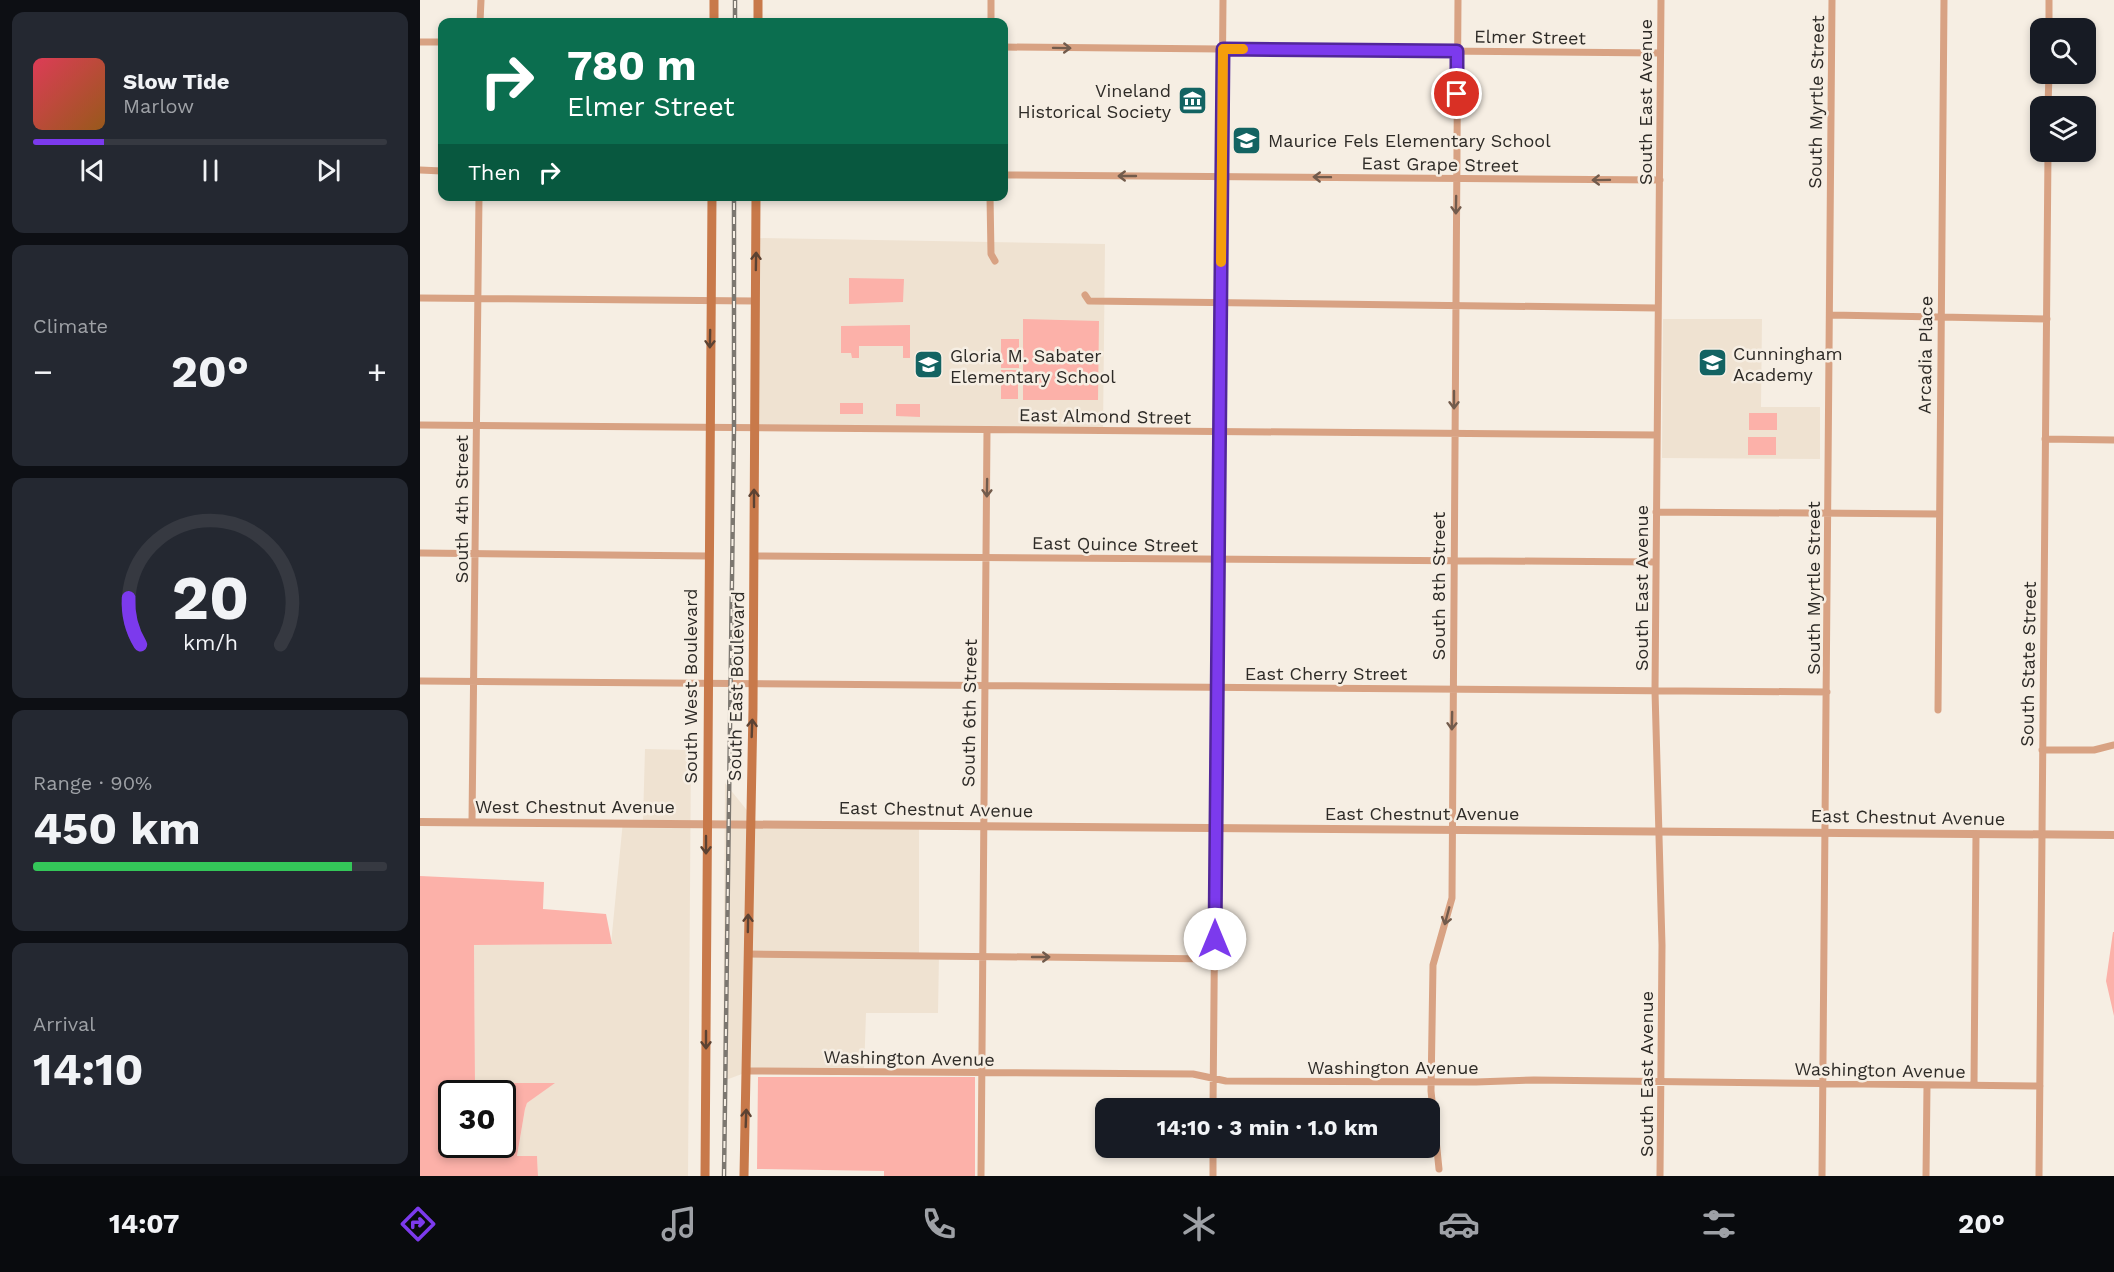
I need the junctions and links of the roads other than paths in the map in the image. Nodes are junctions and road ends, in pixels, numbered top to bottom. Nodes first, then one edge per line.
1 (481, 0) edge
2 (714, 0) edge
3 (758, 0) edge
4 (991, 0) edge
5 (1223, 0) edge
6 (1458, 0) edge
7 (1661, 0) edge
8 (1832, 0) edge
9 (1944, 0) edge
10 (2049, 0) edge
11 (480, 18) edge
12 (714, 18) edge
13 (758, 18) edge
14 (991, 18) edge
15 (2049, 18) edge
16 (420, 42) edge
17 (438, 42) edge
18 (1008, 47) edge
19 (1223, 49) junction
20 (1457, 51) junction
21 (1660, 53) junction
22 (2048, 162) edge
23 (420, 170) edge
24 (438, 171) edge
25 (1008, 175) edge
26 (1221, 176) junction
27 (1457, 179) junction
28 (1660, 180) junction
29 (479, 201) edge
30 (712, 201) edge
31 (756, 201) edge
32 (990, 201) edge
33 (995, 261) dead end
34 (1085, 295) dead end
35 (420, 298) edge
36 (478, 298) junction
37 (711, 300) junction
38 (755, 301) junction
39 (1221, 304) junction
40 (1455, 306) junction
41 (1658, 308) junction
42 (1830, 315) junction
43 (1941, 317) junction
44 (2047, 319) junction
45 (420, 425) edge
46 (477, 426) junction
47 (709, 428) junction
48 (754, 428) junction
49 (987, 430) junction
50 (1220, 432) junction
51 (1454, 434) junction
52 (1657, 435) junction
53 (2045, 440) junction
54 (2114, 440) edge
55 (1656, 512) junction
56 (1828, 513) junction
57 (1939, 514) junction
58 (420, 553) edge
59 (476, 553) junction
60 (708, 555) junction
61 (754, 556) junction
62 (986, 558) junction
63 (1219, 560) junction
64 (1453, 562) junction
65 (1656, 562) junction
66 (420, 681) edge
67 (474, 682) junction
68 (707, 683) junction
69 (753, 683) junction
70 (984, 685) junction
71 (1217, 688) junction
72 (1453, 689) junction
73 (1655, 691) junction
74 (1827, 692) junction
75 (1938, 711) dead end
76 (2114, 745) edge
77 (2042, 750) junction
78 (420, 822) edge
79 (472, 822) junction
80 (706, 824) junction
81 (729, 824) joint
82 (750, 824) junction
83 (982, 826) junction
84 (1215, 828) junction
85 (1451, 830) junction
86 (1660, 832) junction
87 (1825, 833) junction
88 (1976, 834) junction
89 (2042, 835) junction
90 (2114, 835) edge
91 (748, 954) junction
92 (982, 957) junction
93 (1215, 958) junction
94 (747, 1071) junction
95 (981, 1073) junction
96 (1214, 1077) junction
97 (1662, 1081) junction
98 (1431, 1082) junction
99 (1824, 1084) junction
100 (1927, 1085) junction
101 (1974, 1086) junction
102 (2040, 1086) junction
103 (1213, 1098) edge
104 (1213, 1158) edge
105 (1439, 1169) dead end
106 (705, 1176) edge
107 (744, 1176) edge
108 (981, 1176) edge
109 (1212, 1176) edge
110 (1660, 1176) edge
111 (1822, 1176) edge
112 (1926, 1176) edge
113 (2039, 1176) edge

1 - 11 street
2 - 12 main road
3 - 13 main road
4 - 14 street
5 - 19 street
6 - 20 street, South 8th Street
7 - 21 street, South East Avenue
8 - 42 street, South Myrtle Street
9 - 43 street, Arcadia Place
10 - 15 street
16 - 17 street
18 -> 19 street, Elmer Street
19 - 20 street, Elmer Street
19 - 26 street
20 - 21 street, Elmer Street
20 - 27 street, South 8th Street
21 - 28 street, South East Avenue
22 - 44 street, South State Street
23 - 24 street
26 -> 25 street, East Grape Street
27 -> 26 street, East Grape Street
26 - 39 street
28 -> 27 street, East Grape Street
27 -> 40 street, South 8th Street
28 - 41 street, South East Avenue
29 - 36 street, South 4th Street
30 - 37 main road, South West Boulevard
38 -> 31 main road, South East Boulevard
32 - 33 street
34 - 39 street
35 - 36 street
36 - 37 street
36 - 46 street, South 4th Street
37 - 38 street
37 -> 47 main road, South West Boulevard
38 - 48 main road, South East Boulevard
39 - 40 street
39 - 50 street
40 - 41 street
40 -> 51 street, South 8th Street
41 - 52 street, South East Avenue
42 - 43 street
42 - 56 street, South Myrtle Street
43 - 44 street
43 - 57 street, Arcadia Place
44 - 53 street, South State Street
45 - 46 street, East Almond Street
46 - 47 street, East Almond Street
46 - 59 street, South 4th Street
47 - 48 street, East Almond Street
47 - 60 main road, South West Boulevard
48 - 49 street, East Almond Street
61 -> 48 main road, South East Boulevard
49 - 50 street, East Almond Street
49 -> 62 street, South 6th Street
50 - 51 street, East Almond Street
50 - 63 street
51 - 52 street, East Almond Street
51 - 64 street, South 8th Street
52 - 55 street, South East Avenue
53 - 54 street
53 - 77 street, South State Street
55 - 56 street
55 - 65 street, South East Avenue
56 - 57 street
56 - 74 street, South Myrtle Street
57 - 75 street, Arcadia Place
58 - 59 street
59 - 60 street
59 - 67 street, South 4th Street
60 - 68 main road, South West Boulevard
61 - 62 street, East Quince Street
61 - 69 main road, South East Boulevard
62 - 63 street, East Quince Street
62 - 70 street, South 6th Street
63 - 64 street, East Quince Street
63 - 71 street
64 - 65 street, East Quince Street
64 - 72 street, South 8th Street
65 - 73 street, South East Avenue
66 - 67 street, East Cherry Street
67 - 68 street, East Cherry Street
67 - 79 street, South 4th Street
68 - 69 street, East Cherry Street
68 - 80 main road, South West Boulevard
69 - 70 street, East Cherry Street
82 -> 69 main road, South East Boulevard
70 - 71 street, East Cherry Street
70 - 83 street, South 6th Street
71 - 72 street, East Cherry Street
71 - 84 street
72 - 73 street, East Cherry Street
72 -> 85 street, South 8th Street
73 - 74 street, East Cherry Street
73 - 86 street, South East Avenue
74 - 87 street, South Myrtle Street
76 - 77 street
77 - 89 street, South State Street
78 - 79 street, West Chestnut Avenue
79 - 80 street, West Chestnut Avenue
80 - 81 street, West Chestnut Avenue
80 -> 106 main road, South West Boulevard
81 - 82 street, East Chestnut Avenue
82 - 83 street, East Chestnut Avenue
91 -> 82 main road, South East Boulevard
83 - 84 street, East Chestnut Avenue
83 - 92 street, South 6th Street
84 - 85 street, East Chestnut Avenue
84 - 93 street
85 - 86 street, East Chestnut Avenue
85 -> 98 street, South 8th Street
86 - 87 street, East Chestnut Avenue
86 - 97 street, South East Avenue
87 - 88 street, East Chestnut Avenue
87 - 99 street, South Myrtle Street
88 - 89 street, East Chestnut Avenue
88 - 101 street
89 - 90 street, East Chestnut Avenue
89 - 102 street, South State Street
91 - 92 street
91 - 94 main road, South East Boulevard
92 -> 93 street
92 - 95 street, South 6th Street
93 - 96 street
94 - 95 street, Washington Avenue
107 -> 94 main road, South East Boulevard
95 - 96 street, Washington Avenue
95 - 108 street, South 6th Street
96 - 98 street, Washington Avenue
96 - 103 street
97 - 98 street, Washington Avenue
97 - 99 street, Washington Avenue
97 - 110 street, South East Avenue
98 - 105 street, South 8th Street
99 - 100 street, Washington Avenue
99 - 111 street, South Myrtle Street
100 - 101 street, Washington Avenue
100 - 112 street
101 - 102 street, Washington Avenue
102 - 113 street, South State Street
104 - 109 street

